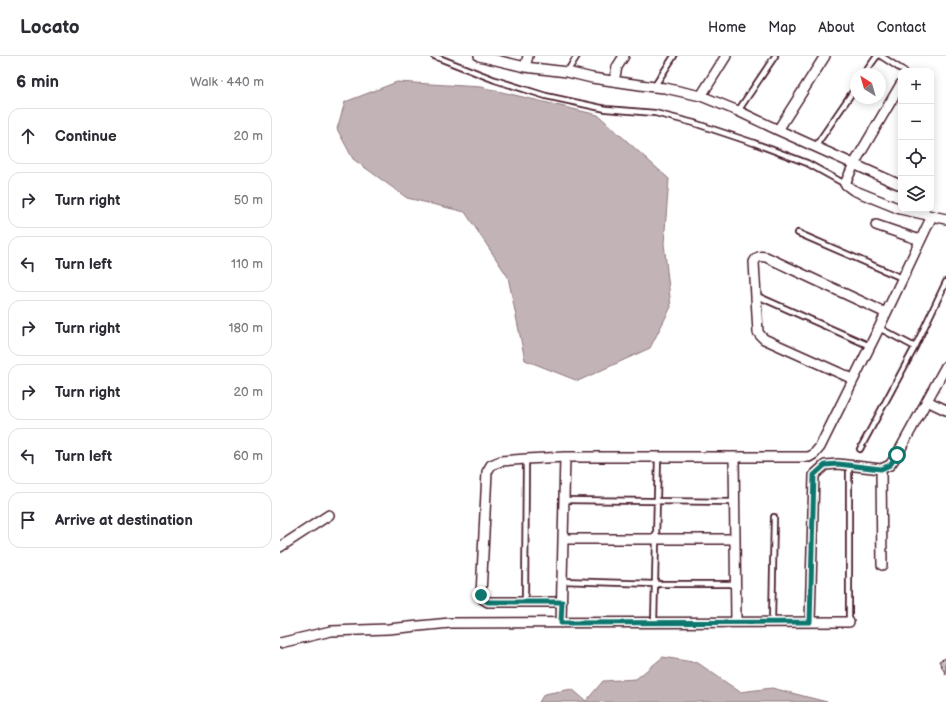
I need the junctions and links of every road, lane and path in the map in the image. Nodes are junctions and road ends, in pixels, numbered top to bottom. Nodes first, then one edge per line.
1 (434, 56) edge
2 (528, 56) edge
3 (577, 56) edge
4 (624, 56) edge
5 (674, 56) edge
6 (726, 56) edge
7 (775, 56) edge
8 (825, 56) edge
9 (876, 56) edge
10 (881, 56) edge
11 (484, 57) edge
12 (524, 67) junction
13 (868, 68) edge
14 (899, 68) edge
15 (567, 72) junction
16 (614, 81) junction
17 (654, 87) junction
18 (898, 89) edge
19 (701, 96) junction
20 (850, 96) edge
21 (738, 111) junction
22 (778, 130) junction
23 (815, 147) junction
24 (854, 164) junction
25 (844, 184) junction
26 (898, 184) dead end
27 (932, 216) junction
28 (946, 219) edge
29 (876, 225) dead end
30 (798, 233) dead end
31 (920, 240) junction
32 (902, 278) junction
33 (946, 282) edge
34 (755, 295) junction
35 (886, 313) junction
36 (879, 328) junction
37 (870, 346) junction
38 (915, 348) junction
39 (944, 372) edge
40 (853, 379) junction
41 (927, 401) junction
42 (946, 410) edge
43 (860, 449) dead end
44 (565, 457) junction
45 (658, 457) junction
46 (734, 457) junction
47 (526, 459) junction
48 (848, 465) junction
49 (881, 469) junction
50 (564, 500) junction
51 (657, 502) junction
52 (735, 502) junction
53 (329, 515) dead end
54 (774, 517) dead end
55 (563, 539) junction
56 (656, 539) junction
57 (735, 539) junction
58 (280, 547) edge
59 (882, 566) dead end
60 (562, 581) junction
61 (655, 584) junction
62 (736, 584) junction
63 (524, 602) junction
64 (562, 602) junction
65 (736, 622) junction
66 (772, 622) junction
67 (810, 622) junction
68 (849, 622) joint
69 (561, 623) junction
70 (654, 623) junction
71 (280, 643) edge

1 - 25 lane
2 - 12 street
3 - 15 lane
4 - 16 street
5 - 17 lane
6 - 19 street
7 - 21 lane
8 - 22 street
9 - 13 lane
10 - 14 lane
11 - 12 street
12 - 15 street
15 - 16 street
16 - 17 street
17 - 19 street
18 - 24 street
19 - 21 street
20 - 23 lane
21 - 22 street
22 - 23 street
23 - 24 street
24 - 25 street
24 - 26 street
25 - 27 street
27 - 28 street
27 - 31 street
29 - 31 street
30 - 32 lane
31 - 32 street
32 - 35 street
33 - 38 lane
34 - 35 street
34 - 37 lane
34 - 40 street
35 - 36 street
36 - 37 street
36 - 38 lane
37 - 40 street
38 - 43 lane
39 - 41 street
40 - 46 street
41 - 42 street
41 - 49 street
44 - 45 street
44 - 47 street
44 - 50 street
45 - 46 street
45 - 51 lane
46 - 52 street
47 - 63 lane
47 - 63 street
48 - 49 street
48 - 67 street
48 - 68 lane
49 - 59 street
50 - 51 lane
50 - 55 street
51 - 52 lane
51 - 56 lane
52 - 57 street
53 - 58 street
54 - 66 lane
55 - 56 street
55 - 60 street
56 - 57 street
56 - 61 lane
57 - 62 street
60 - 61 lane
60 - 64 street
61 - 62 lane
61 - 70 lane
62 - 65 street
63 - 64 street
64 - 69 street
65 - 66 street
65 - 70 street
66 - 67 street
67 - 68 street
69 - 70 street
69 - 71 street

